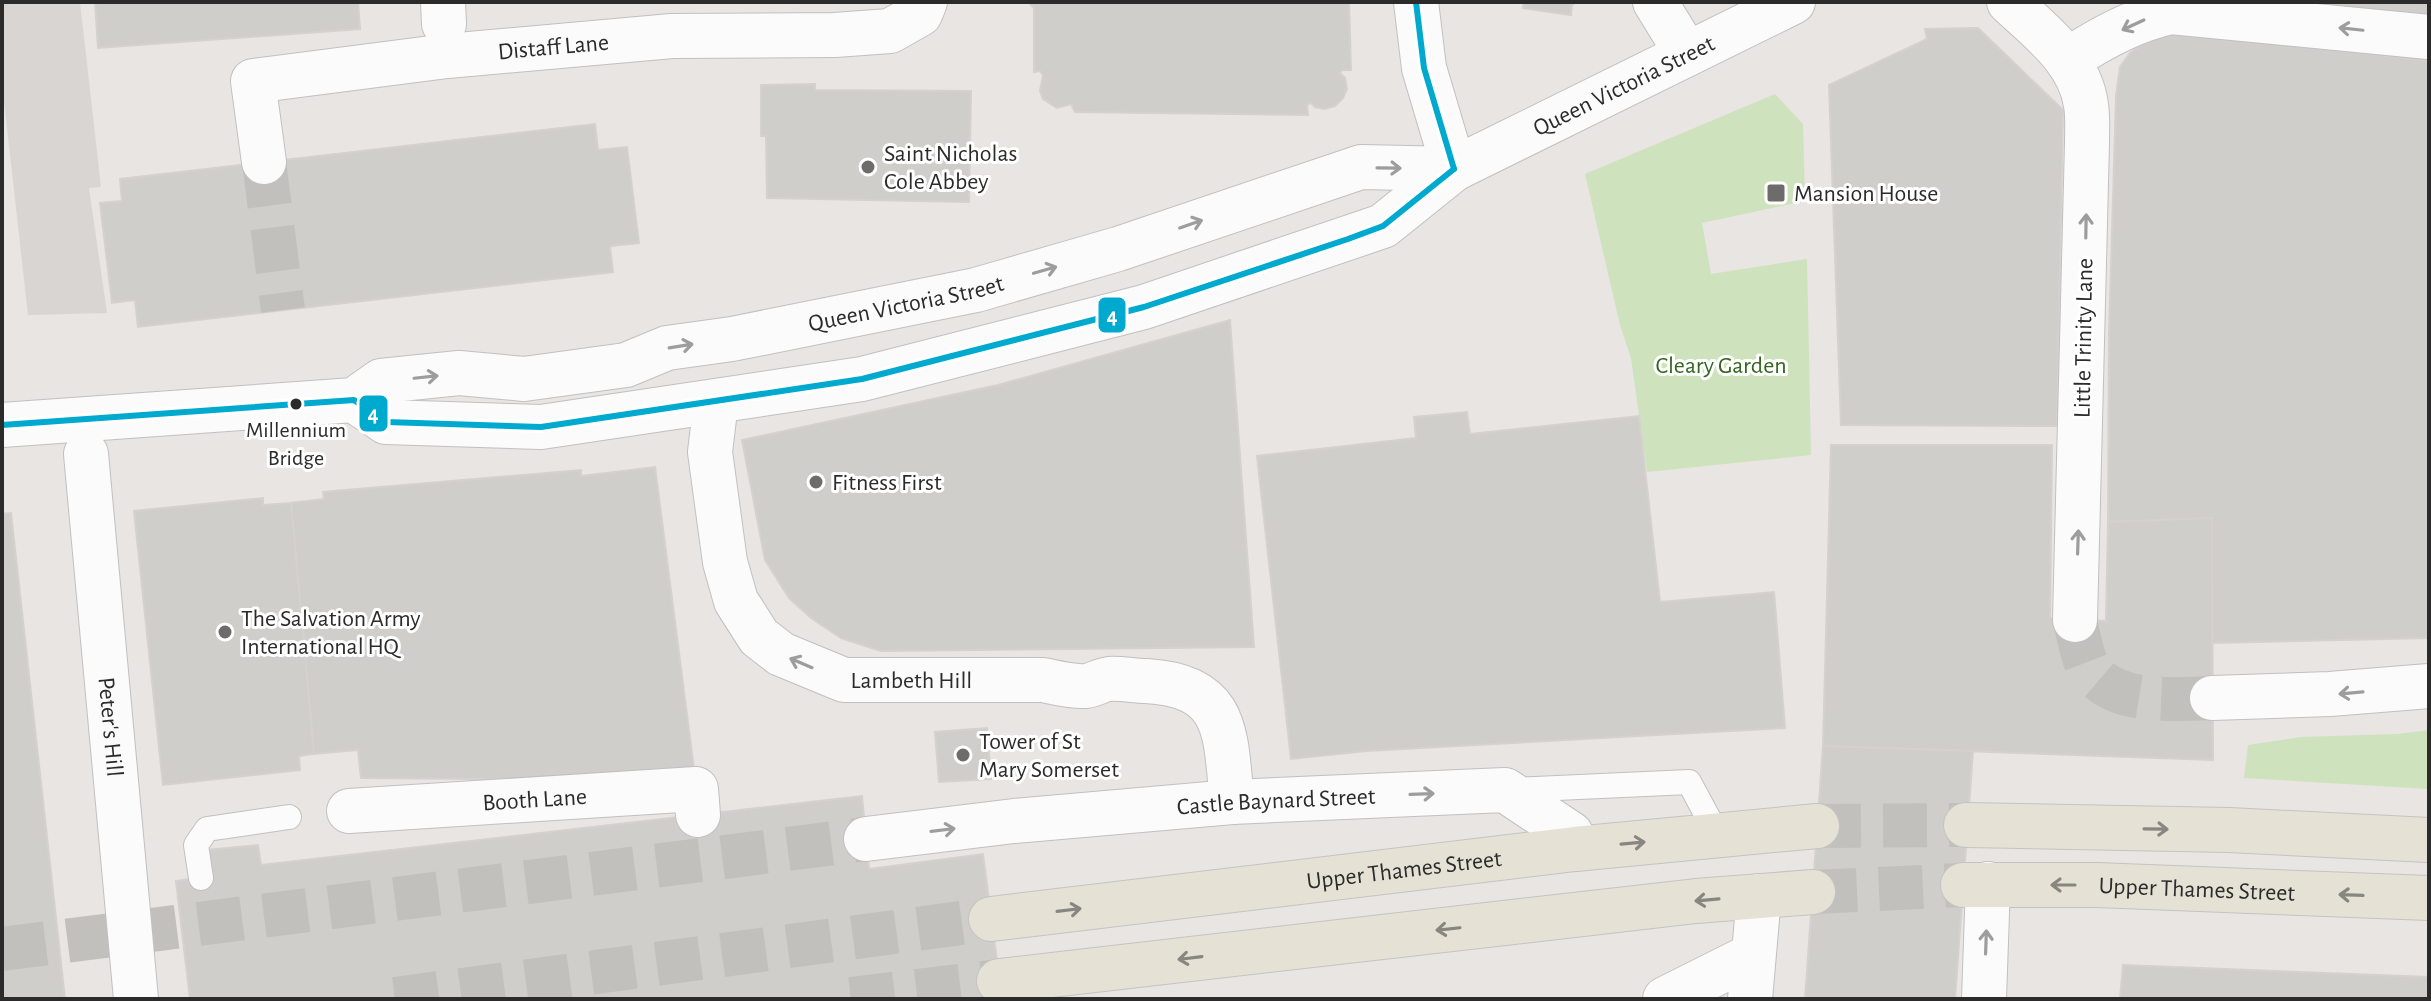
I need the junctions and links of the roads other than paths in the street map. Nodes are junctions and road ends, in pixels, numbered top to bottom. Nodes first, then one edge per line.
1 (925, 2) edge
2 (1416, 2) edge
3 (1655, 2) edge
4 (1793, 2) edge
5 (2009, 2) edge
6 (2429, 37) edge
7 (1687, 54) junction
8 (2068, 60) junction
9 (264, 162) tunnel mouth
10 (1454, 169) junction
11 (354, 400) junction
12 (716, 402) junction
13 (2, 425) edge
14 (86, 454) dead end
15 (2075, 620) tunnel mouth
16 (2429, 686) edge
17 (2212, 698) tunnel mouth
18 (1505, 790) junction
19 (702, 793) dead end
20 (1232, 802) junction
21 (349, 811) dead end
22 (289, 817) dead end
23 (1966, 825) tunnel mouth
24 (1817, 826) tunnel mouth
25 (1718, 836) junction
26 (866, 839) tunnel mouth
27 (2429, 840) edge
28 (1575, 849) junction
29 (201, 878) dead end
30 (1975, 885) joint
31 (1813, 892) tunnel mouth
32 (1759, 896) junction
33 (2429, 898) edge
34 (991, 919) tunnel mouth
35 (1753, 955) junction
36 (999, 981) tunnel mouth
37 (136, 999) edge
38 (1665, 999) edge
39 (1750, 999) edge
40 (1984, 999) edge

1 - 9 street, Distaff Lane
2 - 10 street
3 - 7 street
4 - 7 street, Queen Victoria Street
5 - 8 street
6 -> 8 street
7 - 10 street, Queen Victoria Street
15 -> 8 street, Little Trinity Lane
11 -> 10 street, Queen Victoria Street
10 - 12 street, Queen Victoria Street
11 - 12 street, Queen Victoria Street
11 - 13 street, Queen Victoria Street
20 -> 12 street, Lambeth Hill
14 - 37 street, Peter's Hill
16 -> 17 street
20 -> 18 street, Castle Baynard Street
18 - 25 lane, Castle Baynard Street
18 - 28 street
19 - 21 street, Booth Lane
26 -> 20 street, Castle Baynard Street
22 - 29 lane
23 -> 27 main road
24 - 25 main road, Upper Thames Street
28 -> 25 main road, Upper Thames Street
34 -> 28 main road, Upper Thames Street
33 -> 30 main road, Upper Thames Street
40 -> 30 street
31 - 32 main road
32 - 35 street
32 -> 36 main road
35 - 38 street
35 - 39 street

